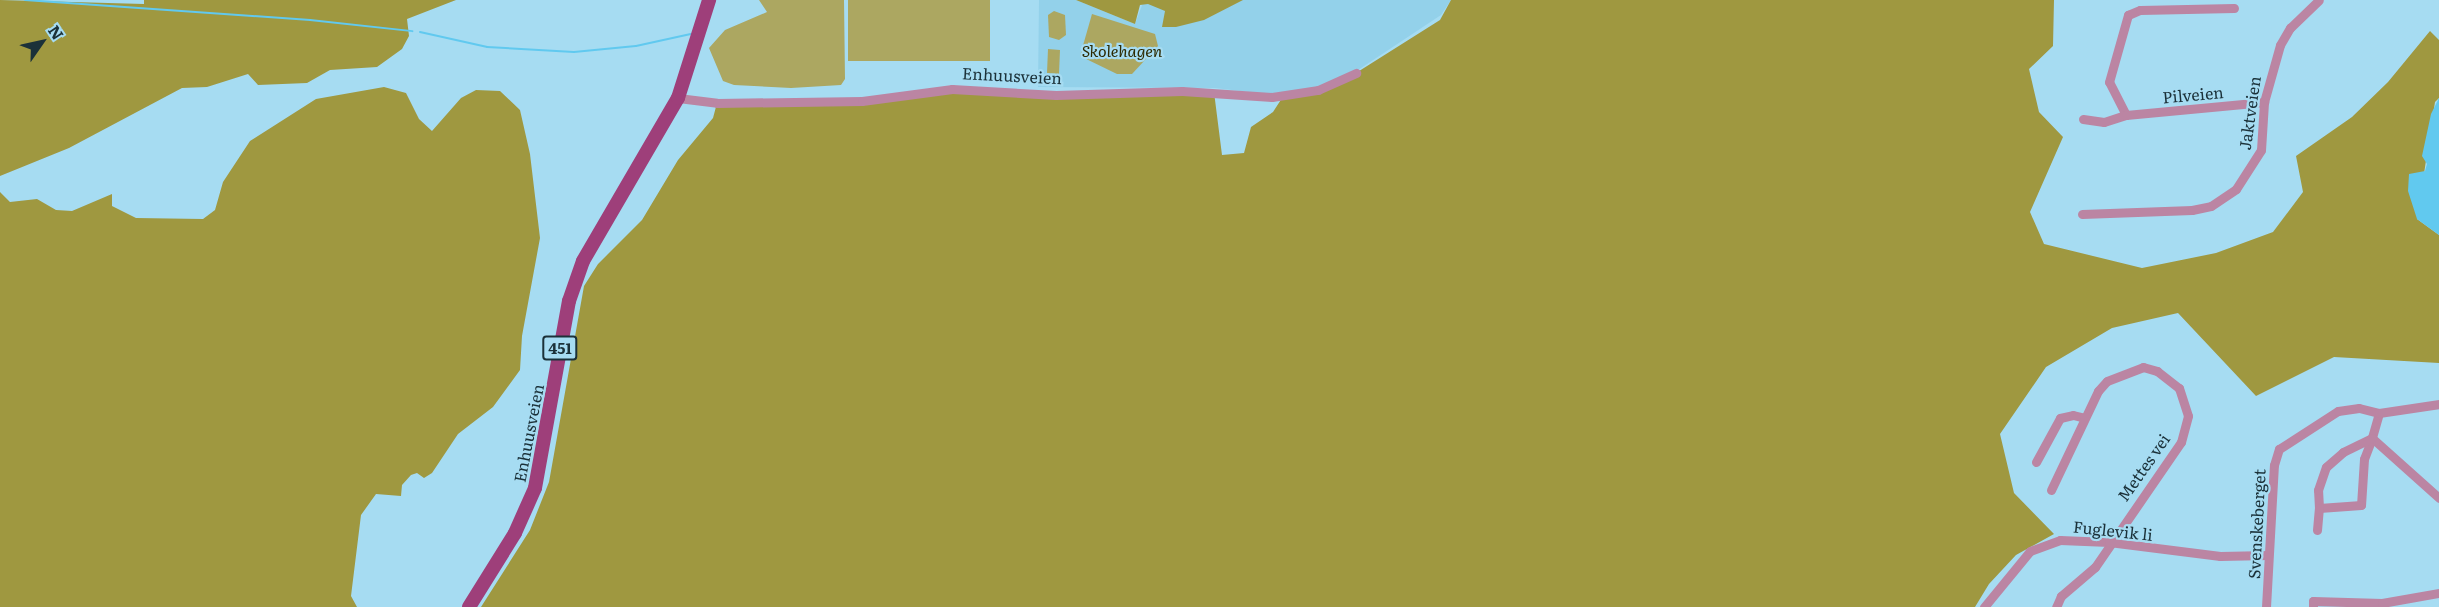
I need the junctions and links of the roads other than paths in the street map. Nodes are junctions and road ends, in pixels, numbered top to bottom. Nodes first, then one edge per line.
1 (709, 0) edge
2 (2319, 0) edge
3 (2234, 8) dead end
4 (1356, 73) dead end
5 (678, 98) junction
6 (2264, 102) junction
7 (2126, 115) junction
8 (2083, 119) dead end
9 (2082, 214) dead end
10 (2437, 405) edge
11 (2379, 413) junction
12 (2085, 418) junction
13 (2372, 438) junction
14 (2036, 462) dead end
15 (2051, 490) dead end
16 (2439, 498) edge
17 (2319, 508) junction
18 (2317, 530) dead end
19 (2109, 542) junction
20 (2268, 555) junction
21 (2439, 593) edge
22 (2425, 596) junction
23 (470, 607) edge
24 (1984, 607) edge
25 (2056, 607) edge
26 (2266, 607) edge
27 (2313, 607) edge
28 (2425, 607) edge

1 - 5 main road, Enhuusveien / 451
2 - 6 street, Jaktveien
3 - 7 street
4 - 5 street, Enhuusveien
5 - 23 main road, Enhuusveien / 451
6 - 7 street, Pilveien
6 - 9 street, Jaktveien
7 - 8 street, Pilveien
10 - 11 street, Svenskeberget
11 - 13 street
11 - 20 street, Svenskeberget
12 - 14 street
12 - 15 street, Mettes vei
12 - 19 street, Mettes vei
13 - 16 street
13 - 17 street
13 - 17 street
17 - 18 street
19 - 20 street, Fuglevik li
19 - 24 street, Fuglevik li
19 - 25 street, Mettes vei
20 - 26 street, Svenskeberget
21 - 22 street
22 - 27 street
22 - 28 street

